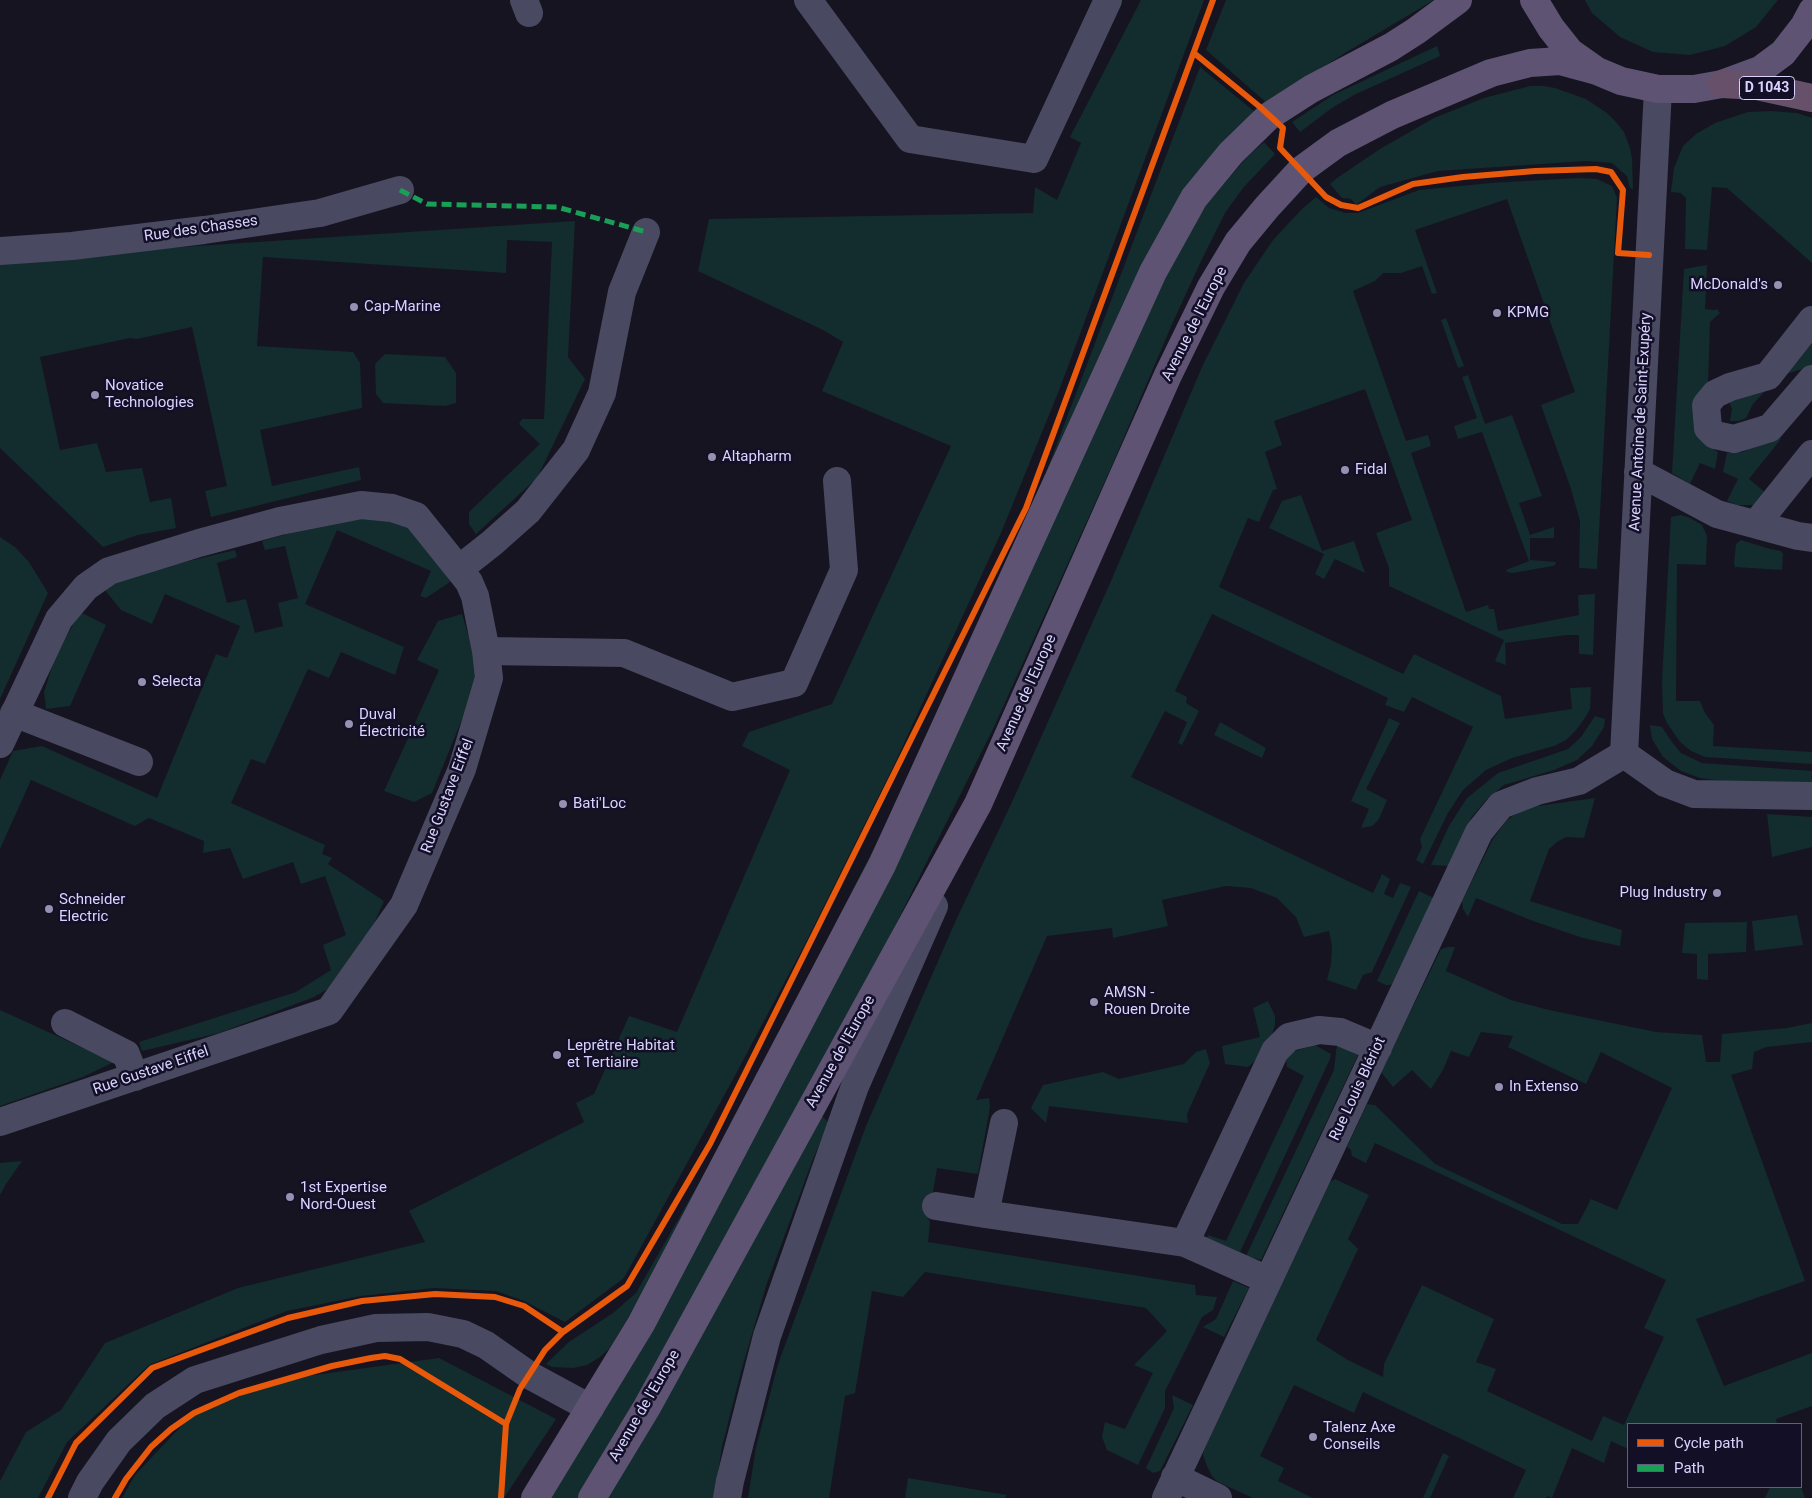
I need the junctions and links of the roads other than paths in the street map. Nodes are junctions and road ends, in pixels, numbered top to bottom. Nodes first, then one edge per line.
1 (808, 0) edge
2 (1108, 0) edge
3 (1458, 0) edge
4 (1534, 0) edge
5 (1812, 11) edge
6 (1597, 71) junction
7 (1722, 84) junction
8 (1658, 89) junction
9 (1812, 98) edge
10 (400, 190) dead end
11 (646, 232) dead end
12 (0, 251) edge
13 (1812, 320) edge
14 (1812, 379) edge
15 (1812, 454) edge
16 (1638, 472) junction
17 (838, 481) dead end
18 (1756, 524) junction
19 (1812, 538) edge
20 (458, 569) junction
21 (486, 651) junction
22 (14, 713) junction
23 (0, 744) edge
24 (1624, 754) junction
25 (139, 762) dead end
26 (1812, 796) edge
27 (978, 804) junction
28 (65, 1023) dead end
29 (1378, 1048) junction
30 (134, 1076) junction
31 (0, 1122) edge
32 (1004, 1123) dead end
33 (936, 1206) dead end
34 (985, 1214) junction
35 (1185, 1244) junction
36 (1268, 1280) junction
37 (590, 1408) junction
38 (1170, 1488) edge
39 (82, 1498) edge
40 (535, 1498) edge
41 (592, 1498) edge
42 (727, 1498) edge
43 (1218, 1498) edge

1 - 2 street
3 - 37 main road
4 - 6 main road
5 - 7 main road
6 - 8 main road
6 - 27 main road, Avenue de l'Europe
7 - 8 main road
7 - 9 highway, D 1043
8 - 16 street, Avenue Antoine de Saint-Exupéry
10 - 12 street, Rue des Chasses
11 - 20 street
13 - 14 street
15 - 18 street
16 - 18 street
16 - 24 street, Avenue Antoine de Saint-Exupéry
17 - 21 street
18 - 19 street
20 - 21 street, Rue Gustave Eiffel
20 - 22 street, Rue Gustave Eiffel
21 - 30 street, Rue Gustave Eiffel
22 - 23 street, Rue Gustave Eiffel
22 - 25 street
24 - 26 street
24 - 29 street, Rue Louis Blériot
27 - 41 main road, Avenue de l'Europe
27 - 42 street
28 - 30 street
29 - 35 street
29 - 36 street, Rue Louis Blériot
30 - 31 street, Rue Gustave Eiffel
32 - 34 street
33 - 34 street
34 - 35 street
35 - 36 street
36 - 38 street, Rue Louis Blériot
37 - 39 street
37 - 40 main road
38 - 43 street

